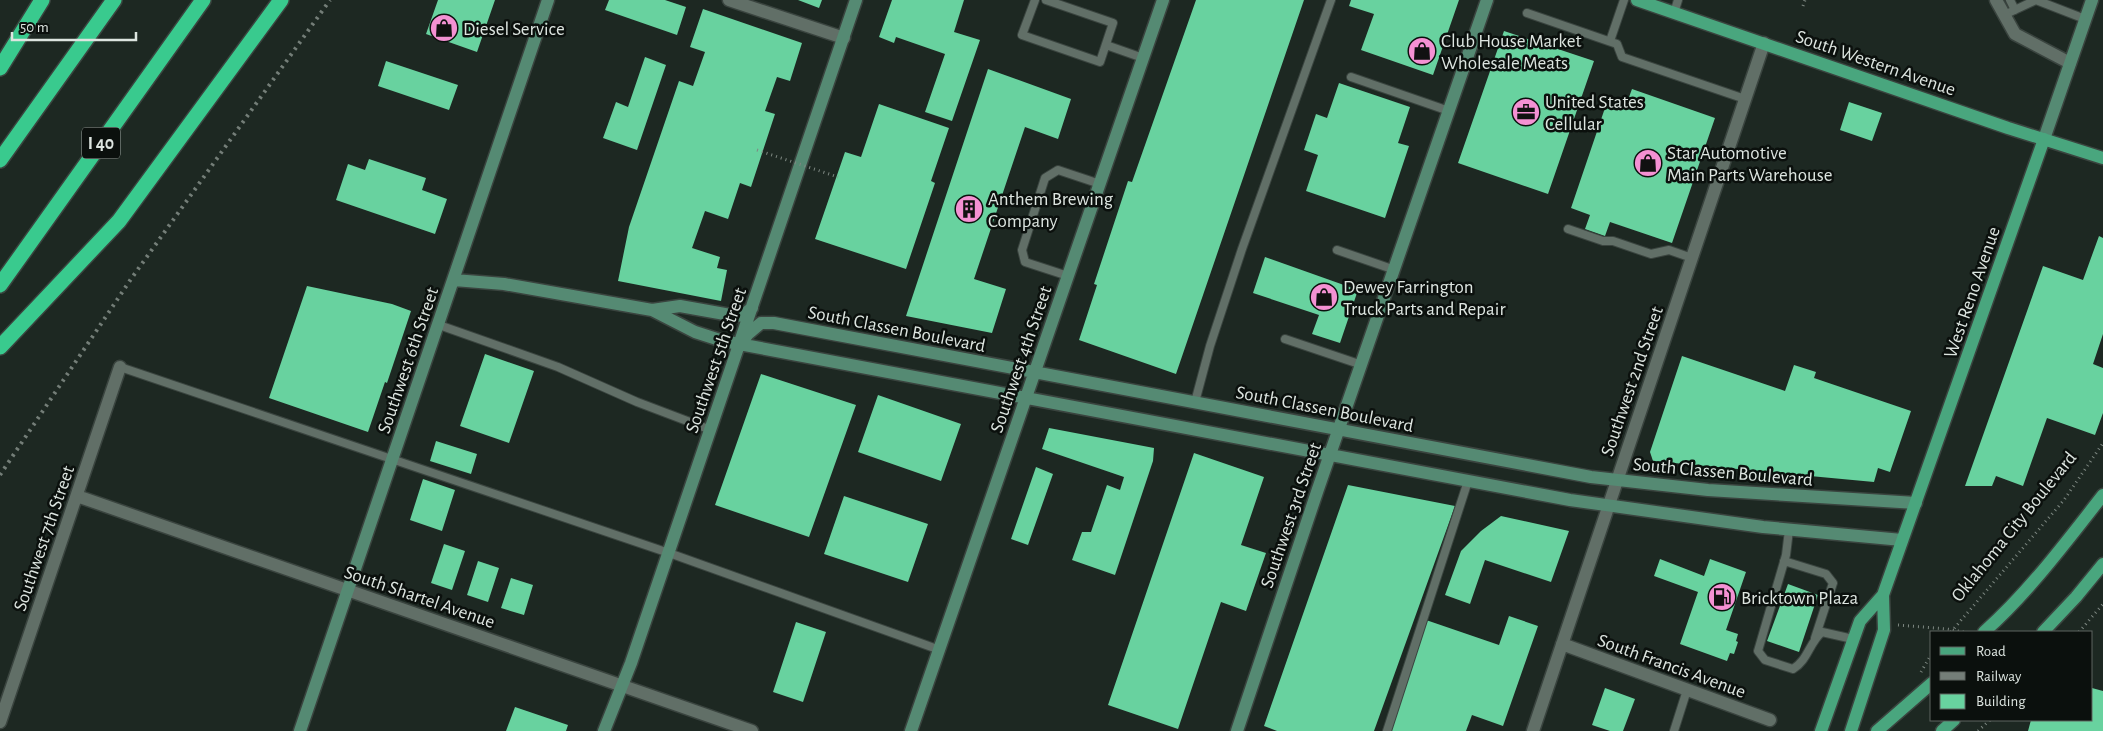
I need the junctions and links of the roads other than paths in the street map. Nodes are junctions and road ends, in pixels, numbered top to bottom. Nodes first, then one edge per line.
1 (42, 0) edge
2 (114, 0) edge
3 (203, 0) edge
4 (281, 0) edge
5 (548, 0) edge
6 (730, 0) edge
7 (856, 0) edge
8 (1035, 0) edge
9 (1046, 0) edge
10 (1163, 0) edge
11 (1332, 0) edge
12 (1488, 0) edge
13 (1624, 0) edge
14 (1637, 0) edge
15 (1678, 0) edge
16 (1996, 0) edge
17 (2010, 0) edge
18 (2092, 0) edge
19 (2054, 3) edge
20 (1527, 13) dead end
21 (1674, 13) junction
22 (2009, 13) junction
23 (2085, 20) junction
24 (844, 38) junction
25 (1610, 41) junction
26 (1764, 43) junction
27 (1106, 45) junction
28 (1143, 58) junction
29 (2070, 63) junction
30 (0, 68) edge
31 (1351, 77) dead end
32 (1745, 99) junction
33 (1449, 111) junction
34 (2044, 139) junction
35 (2103, 158) edge
36 (0, 160) edge
37 (1100, 184) junction
38 (1568, 229) dead end
39 (1337, 250) dead end
40 (1692, 258) junction
41 (1395, 270) junction
42 (1068, 276) junction
43 (454, 280) junction
44 (0, 285) edge
45 (752, 308) junction
46 (652, 310) junction
47 (438, 325) junction
48 (1285, 339) dead end
49 (740, 344) junction
50 (0, 347) edge
51 (1362, 365) junction
52 (120, 367) joint
53 (1035, 372) junction
54 (1026, 399) junction
55 (1195, 402) junction
56 (1340, 429) junction
57 (711, 430) junction
58 (1330, 455) junction
59 (393, 459) junction
60 (1617, 480) junction
61 (1468, 481) junction
62 (2103, 495) edge
63 (77, 496) junction
64 (1916, 503) junction
65 (1608, 506) junction
66 (1789, 530) junction
67 (1902, 540) junction
68 (669, 553) junction
69 (1784, 561) junction
70 (2103, 564) edge
71 (348, 591) junction
72 (1883, 595) junction
73 (1985, 631) edge
74 (2044, 631) edge
75 (1814, 638) junction
76 (1853, 639) junction
77 (1562, 644) junction
78 (940, 650) junction
79 (1930, 684) edge
80 (622, 686) junction
81 (1687, 690) junction
82 (1770, 720) dead end
83 (1953, 721) edge
84 (0, 722) edge
85 (300, 731) edge
86 (604, 731) edge
87 (752, 731) edge
88 (912, 731) edge
89 (1238, 731) edge
90 (1386, 731) edge
91 (1533, 731) edge
92 (1674, 731) edge
93 (1821, 731) edge
94 (1851, 731) edge
95 (1877, 731) edge
96 (1942, 731) edge

1 - 30 highway
2 - 36 highway
3 - 44 highway, I 40
4 - 50 highway
5 - 43 street, Southwest 6th Street
6 - 24 street
7 - 24 street, Southwest 5th Street
8 - 27 lane
9 - 27 lane
10 - 28 street, Southwest 4th Street
11 - 55 lane
12 - 33 street, Southwest 3rd Street
13 - 25 lane
14 - 21 main road, South Western Avenue
15 - 21 lane
16 - 22 street
17 - 22 lane
18 - 23 street, West Reno Avenue
19 - 22 lane
19 - 23 lane
20 - 25 lane
21 - 26 main road, South Western Avenue
22 - 29 street
23 - 29 street, West Reno Avenue
24 - 45 street, Southwest 5th Street
25 - 32 lane
26 - 32 street, Southwest 2nd Street
26 - 34 main road, South Western Avenue
27 - 28 lane
28 - 37 street, Southwest 4th Street
29 - 34 street, West Reno Avenue
31 - 33 lane
32 - 40 street, Southwest 2nd Street
33 - 41 street, Southwest 3rd Street
34 - 35 main road, South Western Avenue
34 - 64 main road, West Reno Avenue
37 - 42 street, Southwest 4th Street
37 - 42 lane
38 - 40 lane
39 - 41 lane
40 - 60 street, Southwest 2nd Street
41 - 51 street, Southwest 3rd Street
42 - 53 street, Southwest 4th Street
43 - 46 street
43 - 47 street, Southwest 6th Street
45 - 46 street
45 - 49 street, Southwest 5th Street
46 - 49 street
47 - 57 lane
47 - 59 street, Southwest 6th Street
48 - 51 lane
49 - 53 street, South Classen Boulevard
49 - 54 street
49 - 57 street, Southwest 5th Street
51 - 56 street, Southwest 3rd Street
52 - 59 lane
52 - 63 street, Southwest 7th Street
53 - 54 street, Southwest 4th Street
53 - 55 street, South Classen Boulevard
54 - 58 street
54 - 78 street, Southwest 4th Street
55 - 56 street, South Classen Boulevard
56 - 58 street, Southwest 3rd Street
56 - 60 street, South Classen Boulevard
57 - 68 street, Southwest 5th Street
58 - 61 street
58 - 89 street, Southwest 3rd Street
59 - 68 lane
59 - 71 street, Southwest 6th Street
60 - 64 street, South Classen Boulevard
60 - 65 street, Southwest 2nd Street
61 - 65 street
61 - 90 lane
62 - 73 main road
63 - 71 street, South Shartel Avenue
63 - 84 street, Southwest 7th Street
64 - 67 main road, West Reno Avenue
65 - 66 street
65 - 77 street, Southwest 2nd Street
66 - 67 street
66 - 69 lane
67 - 72 main road, West Reno Avenue
68 - 78 lane
68 - 80 street, Southwest 5th Street
69 - 75 lane
69 - 75 lane
70 - 74 main road
71 - 80 street, South Shartel Avenue
71 - 85 street, Southwest 6th Street
72 - 76 main road, West Reno Avenue
72 - 94 main road, West Reno Avenue
75 - 76 lane
76 - 93 main road, West Reno Avenue
77 - 81 street, South Francis Avenue
77 - 91 street, Southwest 2nd Street
78 - 88 street, Southwest 4th Street
79 - 95 main road
80 - 86 street, Southwest 5th Street
80 - 87 street, South Shartel Avenue
81 - 82 street, South Francis Avenue
81 - 92 lane
83 - 96 main road

